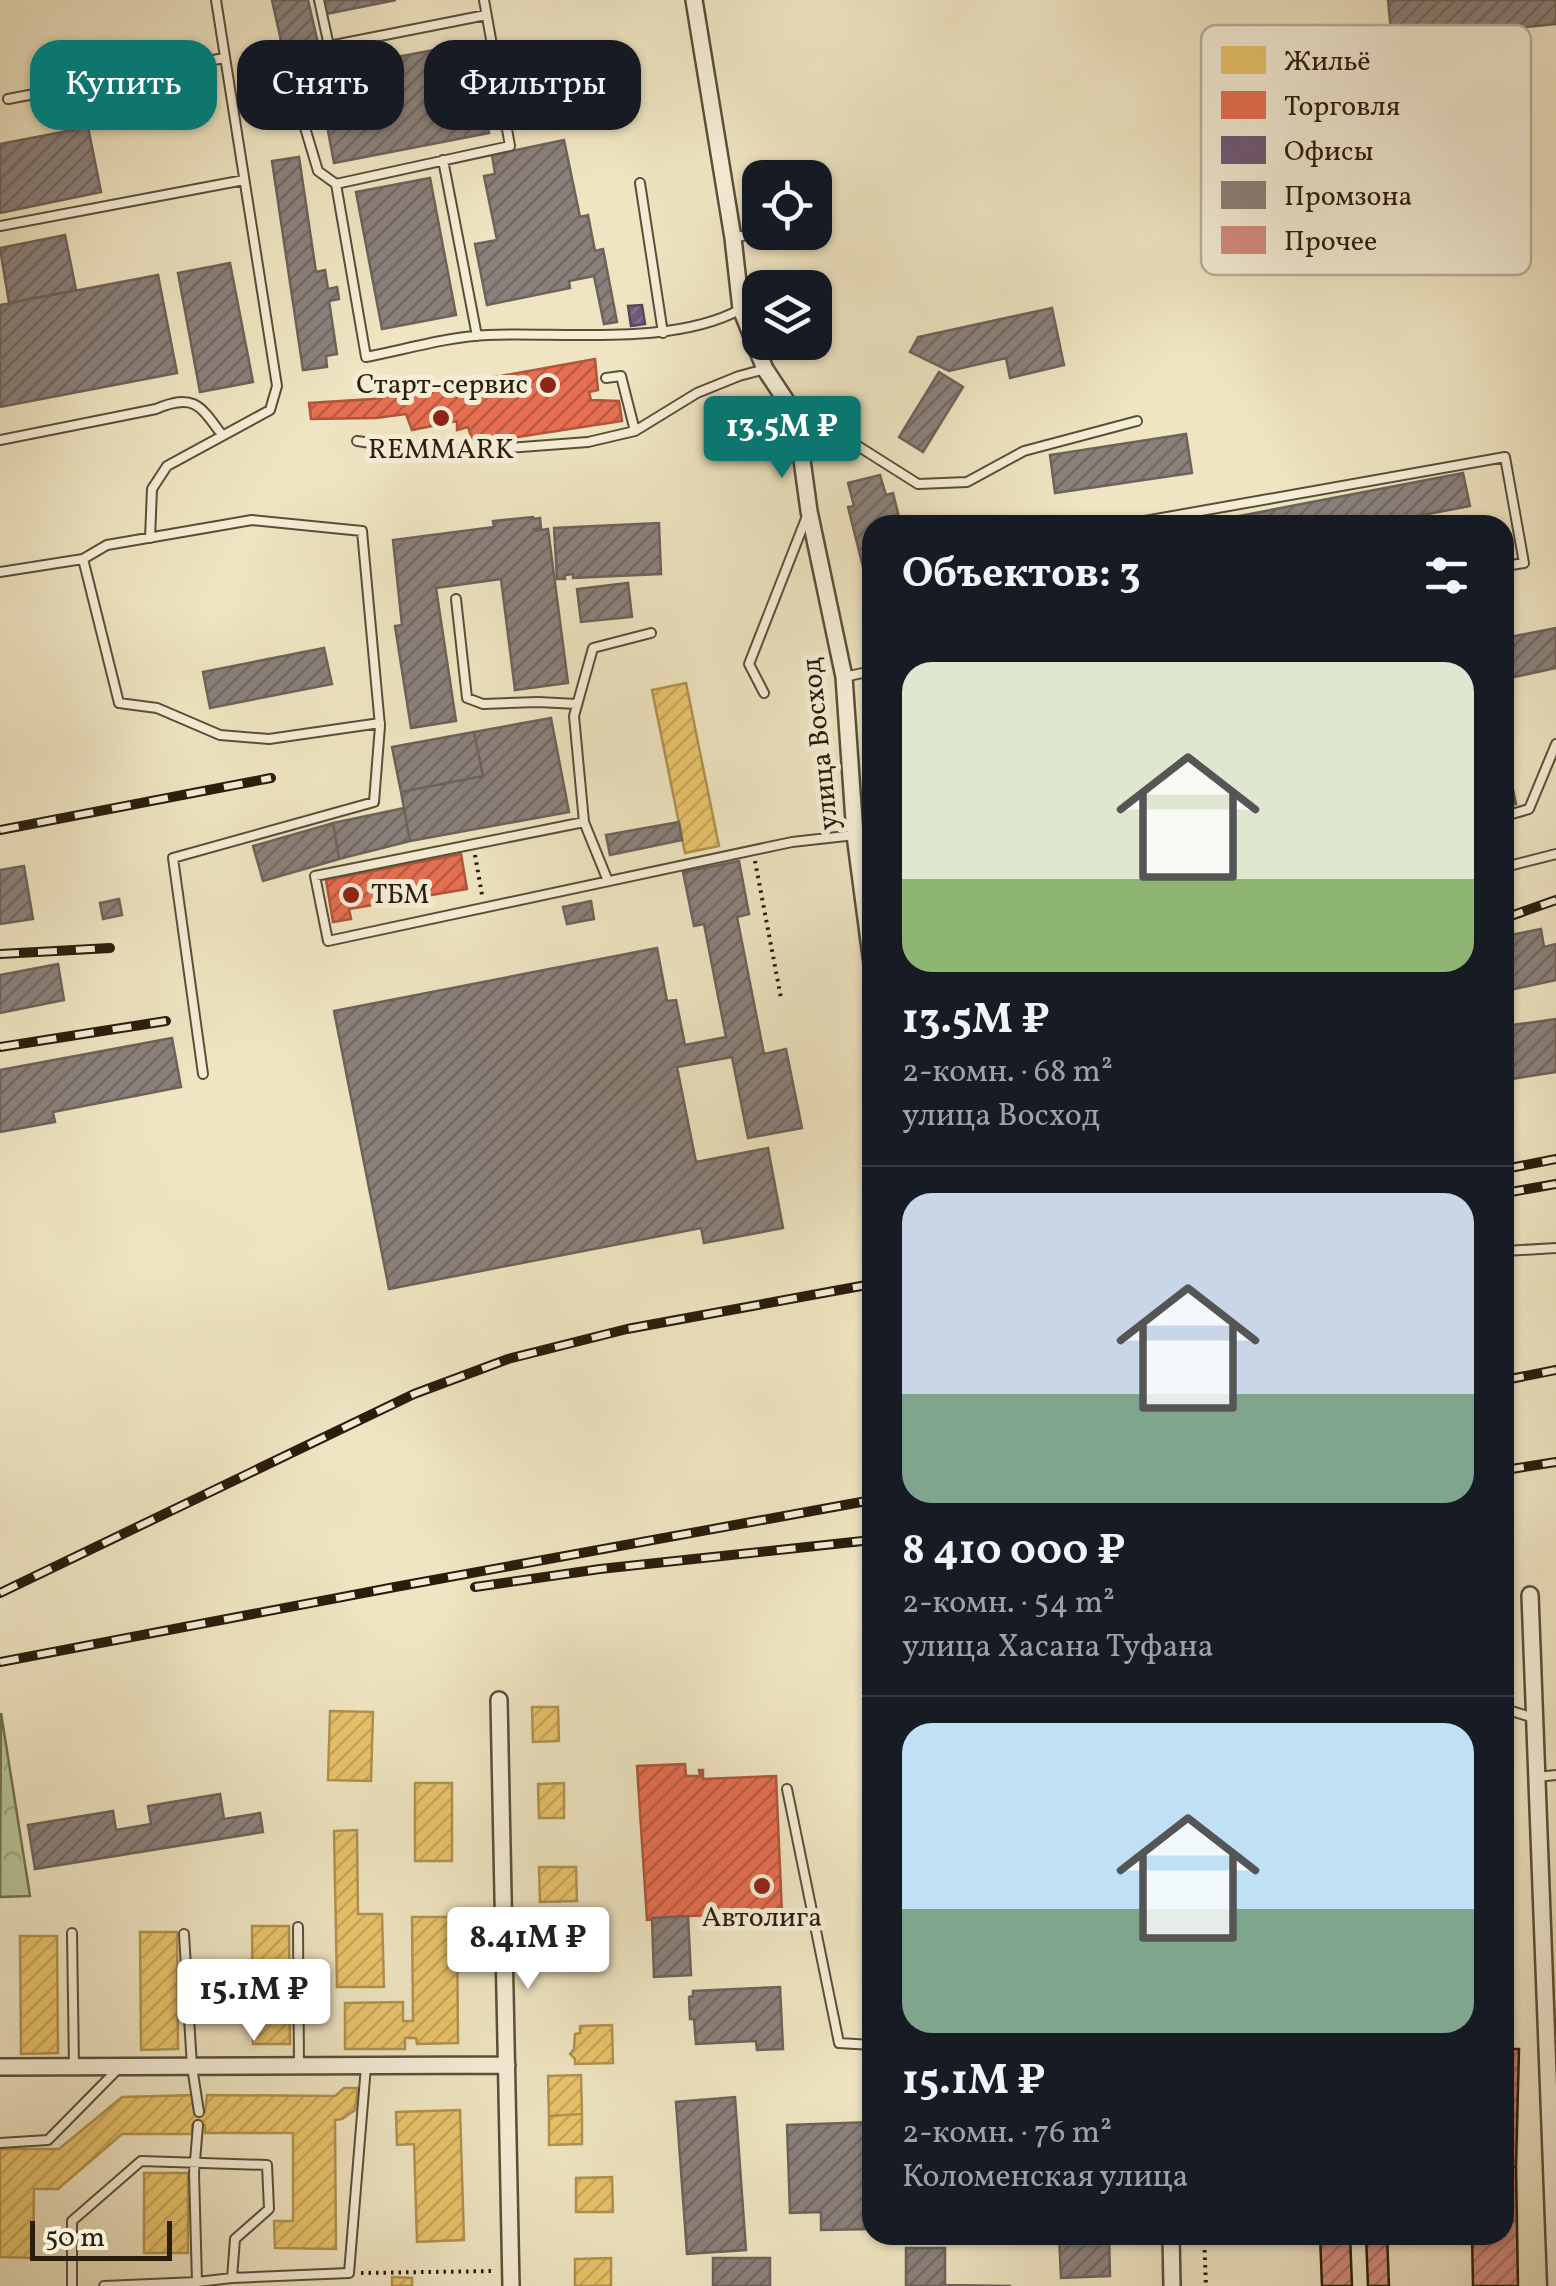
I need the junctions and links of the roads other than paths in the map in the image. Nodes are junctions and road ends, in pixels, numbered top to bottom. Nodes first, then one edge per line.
1 (216, 0) edge
2 (319, 0) edge
3 (484, 0) edge
4 (694, 0) edge
5 (486, 15) junction
6 (224, 58) junction
7 (8, 99) dead end
8 (306, 130) edge
9 (443, 160) junction
10 (244, 180) junction
11 (336, 184) junction
12 (640, 184) dead end
13 (0, 226) edge
14 (742, 236) edge
15 (733, 238) junction
16 (741, 309) joint
17 (662, 333) junction
18 (477, 336) junction
19 (763, 360) edge
20 (765, 369) junction
21 (606, 378) dead end
22 (796, 416) junction
23 (1138, 420) dead end
24 (634, 431) junction
25 (222, 435) junction
26 (0, 440) edge
27 (357, 441) dead end
28 (809, 511) junction
29 (1178, 515) edge
30 (150, 538) junction
31 (83, 559) junction
32 (1514, 565) edge
33 (0, 572) edge
34 (456, 599) dead end
35 (651, 633) dead end
36 (862, 674) edge
37 (844, 678) junction
38 (764, 693) dead end
39 (578, 704) junction
40 (380, 722) junction
41 (1556, 744) edge
42 (1514, 813) edge
43 (584, 822) junction
44 (855, 835) junction
45 (1556, 854) edge
46 (1514, 864) edge
47 (608, 881) junction
48 (862, 888) edge
49 (204, 1074) dead end
50 (1556, 1248) edge
51 (1514, 1250) edge
52 (1530, 1595) dead end
53 (499, 1700) dead end
54 (1514, 1712) edge
55 (1535, 1718) junction
56 (1556, 1774) edge
57 (1537, 1778) junction
58 (788, 1789) dead end
59 (298, 1928) dead end
60 (72, 1934) dead end
61 (184, 1934) dead end
62 (1551, 2026) edge
63 (862, 2045) edge
64 (507, 2065) junction
65 (298, 2066) junction
66 (366, 2066) junction
67 (0, 2067) edge
68 (74, 2067) junction
69 (120, 2067) junction
70 (192, 2068) junction
71 (199, 2112) dead end
72 (198, 2126) dead end
73 (1553, 2134) edge
74 (0, 2143) edge
75 (195, 2162) junction
76 (1171, 2245) edge
77 (232, 2278) junction
78 (511, 2278) edge
79 (197, 2282) junction
80 (152, 2285) edge
81 (72, 2286) edge
82 (104, 2286) edge
83 (1172, 2286) edge
84 (1556, 2286) edge

1 - 6 lane
2 - 5 lane
3 - 5 lane
4 - 15 street, улица Восход
5 - 9 lane
6 - 7 lane
6 - 10 lane
8 - 11 lane
9 - 11 lane
9 - 18 lane
10 - 13 lane
10 - 25 lane
11 - 18 lane
12 - 17 lane
14 - 15 lane
15 - 16 street, улица Восход
16 - 17 lane
17 - 18 lane
19 - 20 street, улица Восход
20 - 22 street, улица Восход
20 - 24 lane
21 - 24 lane
22 - 23 lane
22 - 28 street, улица Восход
24 - 27 lane
25 - 26 lane
25 - 30 lane
28 - 37 street, улица Восход
28 - 38 lane
29 - 32 lane
30 - 31 lane
30 - 40 lane
31 - 33 lane
31 - 40 lane
34 - 39 lane
35 - 39 lane
36 - 37 lane
37 - 44 street, улица Восход
39 - 43 lane
40 - 49 lane
41 - 42 lane
43 - 47 lane
43 - 47 lane
44 - 47 lane
44 - 48 street, улица Восход
45 - 46 lane
50 - 51 lane
52 - 55 street
53 - 64 street
54 - 55 lane
55 - 57 street
56 - 57 lane
57 - 62 street
58 - 63 lane
59 - 65 lane
60 - 68 lane
61 - 70 lane
62 - 73 street
64 - 66 street
64 - 78 street
65 - 66 street
65 - 70 street
66 - 77 lane
67 - 68 street
68 - 69 street
69 - 70 street
69 - 74 lane
70 - 71 lane
72 - 75 lane
73 - 84 street
75 - 77 lane
75 - 79 lane
75 - 81 lane
76 - 83 street
77 - 79 lane
79 - 80 lane
80 - 82 lane

